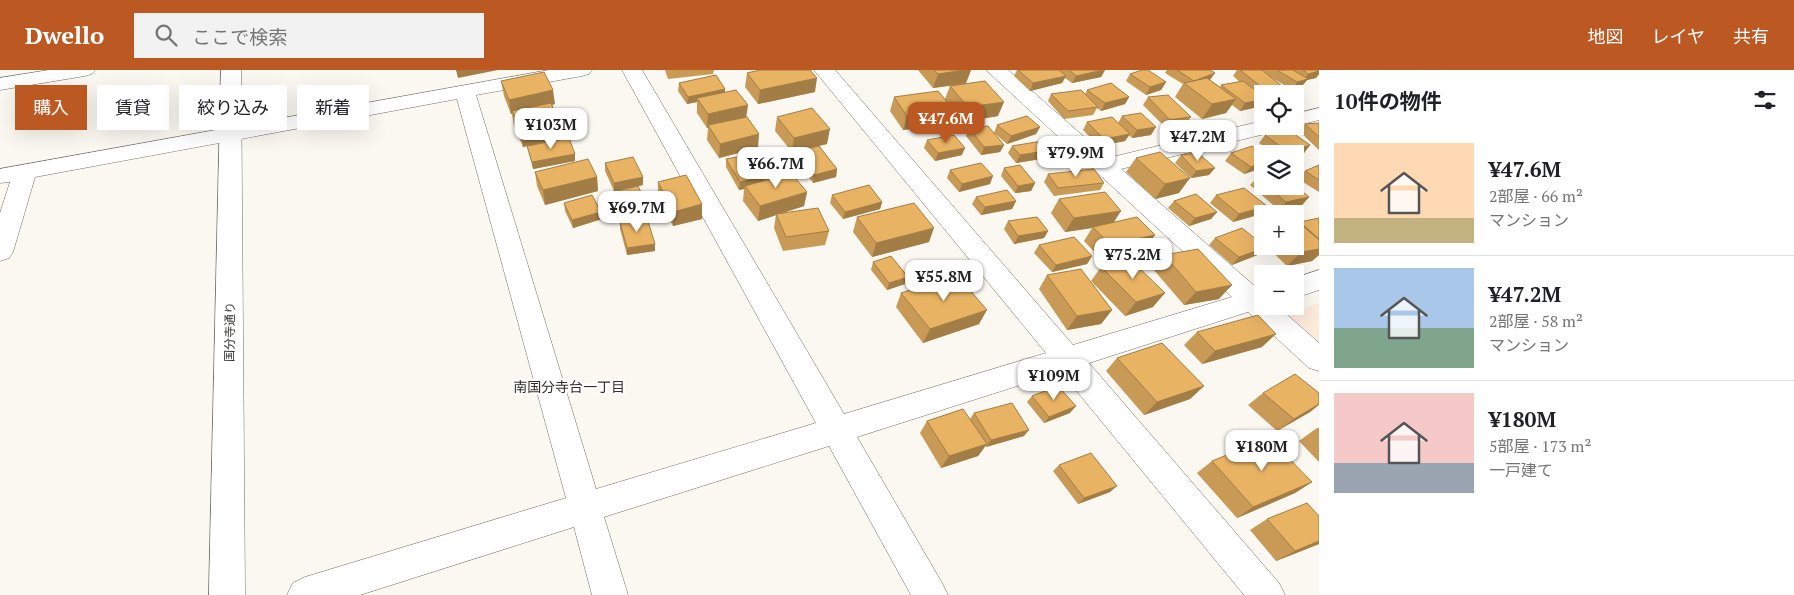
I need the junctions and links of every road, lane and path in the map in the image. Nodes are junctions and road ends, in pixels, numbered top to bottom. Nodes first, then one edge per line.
1 (85, 70) edge
2 (231, 70) edge
3 (582, 70) edge
4 (632, 70) edge
5 (824, 70) edge
6 (996, 70) edge
7 (0, 84) edge
8 (465, 92) junction
9 (1319, 114) edge
10 (1304, 118) edge
11 (1254, 130) edge
12 (232, 133) junction
13 (1103, 166) junction
14 (25, 171) junction
15 (0, 176) edge
16 (0, 252) edge
17 (1319, 280) edge
18 (1304, 285) edge
19 (1254, 297) edge
20 (1254, 301) edge
21 (1273, 315) edge
22 (1068, 359) junction
23 (1319, 360) edge
24 (836, 430) junction
25 (585, 508) junction
26 (227, 595) edge
27 (305, 595) edge
28 (610, 595) edge
29 (930, 595) edge
30 (1267, 595) edge

1 - 7 street
2 - 12 street, 国分寺通り
3 - 8 street
4 - 24 street
5 - 22 street
6 - 13 street
8 - 12 street
8 - 25 street
9 - 10 street
11 - 13 street
12 - 14 street
12 - 26 street, 国分寺通り
13 - 19 street
14 - 15 street
14 - 16 street
17 - 18 street
20 - 22 street
21 - 23 street
22 - 24 street
22 - 30 street
24 - 25 street
24 - 29 street
25 - 27 street
25 - 28 street

